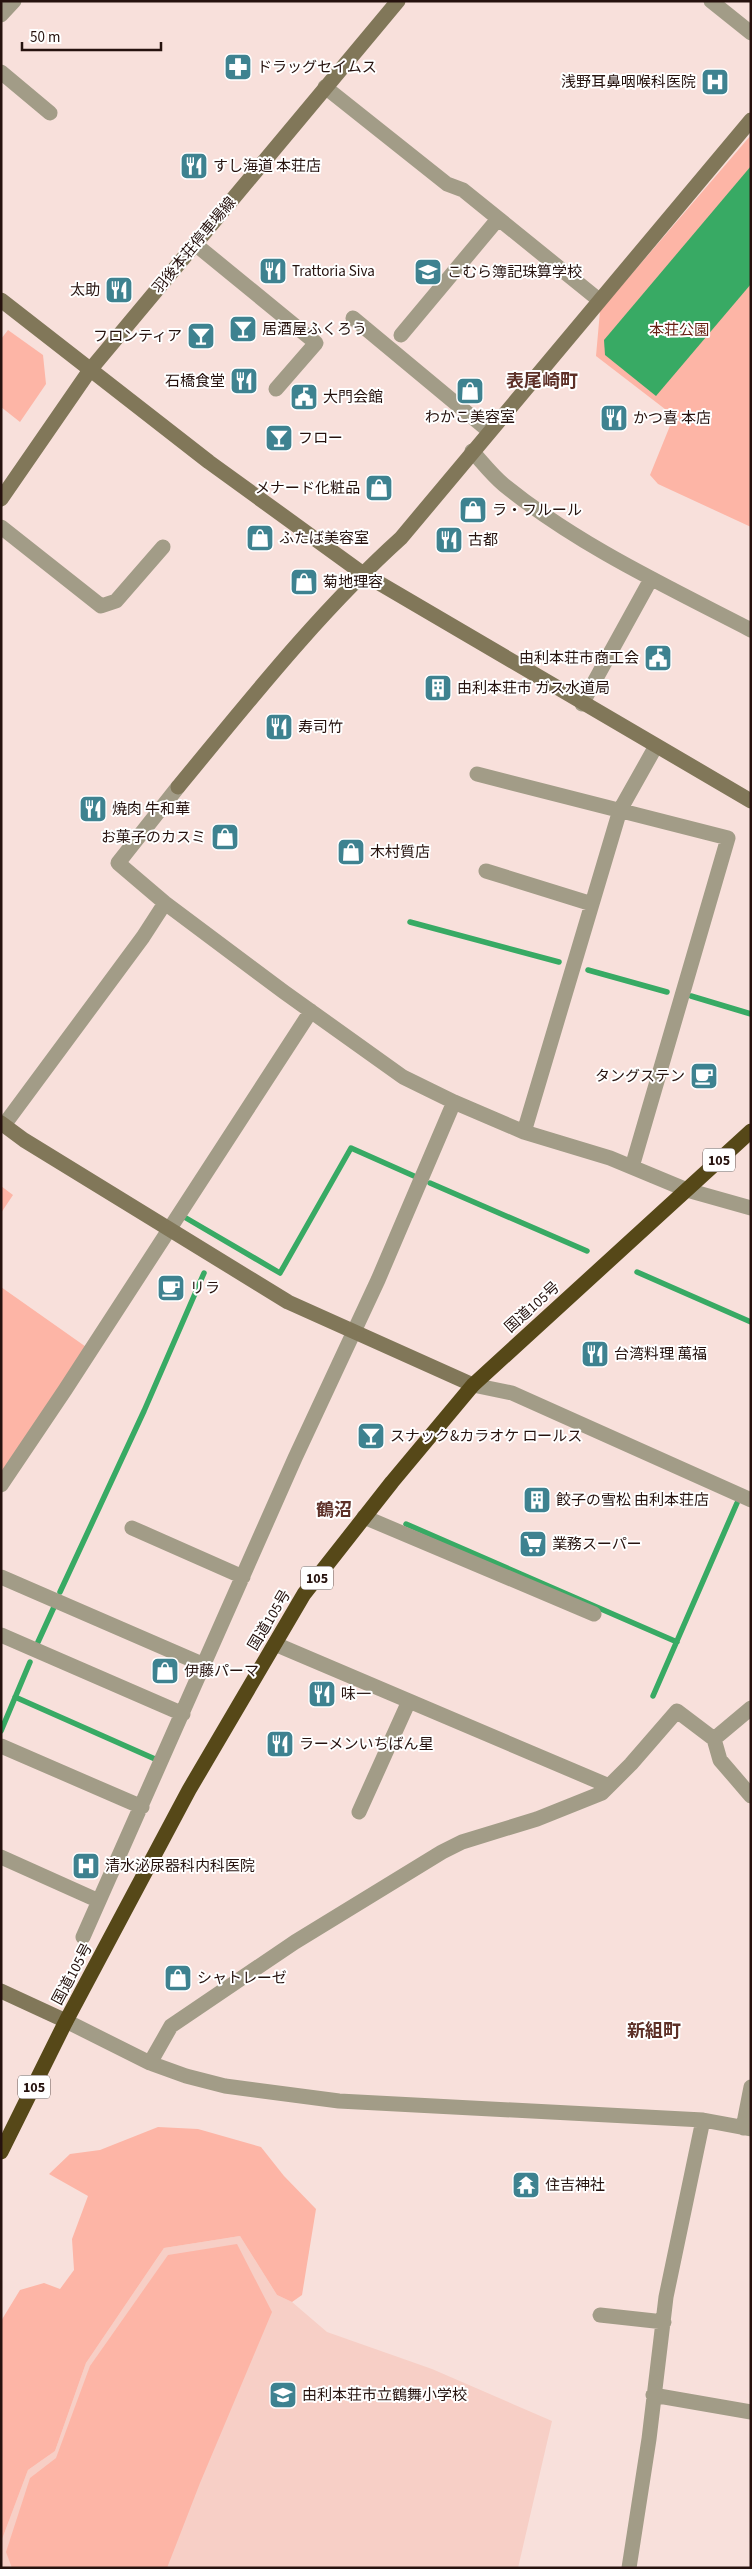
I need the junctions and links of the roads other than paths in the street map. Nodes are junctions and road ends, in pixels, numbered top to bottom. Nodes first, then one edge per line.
1 (14, 1) edge
2 (398, 1) edge
3 (711, 1) edge
4 (1, 15) edge
5 (751, 32) edge
6 (1, 72) edge
7 (325, 87) junction
8 (50, 113) dead end
9 (751, 120) edge
10 (498, 219) junction
11 (195, 244) junction
12 (1, 300) edge
13 (599, 300) junction
14 (353, 318) dead end
15 (401, 335) dead end
16 (90, 370) junction
17 (276, 389) dead end
18 (489, 431) junction
19 (472, 451) junction
20 (1, 498) edge
21 (1, 527) edge
22 (164, 547) dead end
23 (362, 573) junction
24 (651, 579) junction
25 (751, 630) edge
26 (582, 704) junction
27 (656, 746) junction
28 (477, 774) dead end
29 (751, 801) edge
30 (620, 810) junction
31 (486, 871) dead end
32 (165, 903) junction
33 (592, 904) junction
34 (311, 1011) junction
35 (454, 1102) junction
36 (3, 1124) edge
37 (751, 1131) edge
38 (524, 1132) junction
39 (632, 1167) junction
40 (687, 1190) junction
41 (751, 1208) edge
42 (169, 1230) junction
43 (353, 1333) junction
44 (473, 1385) junction
45 (1, 1485) edge
46 (750, 1498) edge
47 (364, 1517) junction
48 (132, 1528) dead end
49 (1, 1577) edge
50 (243, 1577) junction
51 (594, 1614) dead end
52 (1, 1635) edge
53 (275, 1644) junction
54 (204, 1665) junction
55 (409, 1701) junction
56 (751, 1708) edge
57 (183, 1714) junction
58 (714, 1739) junction
59 (1, 1746) edge
60 (608, 1786) junction
61 (751, 1796) edge
62 (142, 1807) junction
63 (358, 1812) dead end
64 (1, 1857) edge
65 (99, 1901) junction
66 (83, 1937) dead end
67 (1, 1991) edge
68 (66, 2021) junction
69 (150, 2063) junction
70 (751, 2087) edge
71 (703, 2120) junction
72 (747, 2128) edge
73 (1, 2152) edge
74 (600, 2315) dead end
75 (664, 2322) junction
76 (653, 2395) junction
77 (751, 2412) edge
78 (629, 2568) edge

1 - 4 street
2 - 7 street, 羽後本荘停車場線
3 - 5 street
6 - 8 street
7 - 10 street
7 - 11 street, 羽後本荘停車場線
9 - 13 street
10 - 13 street
10 - 15 street
11 - 16 street, 羽後本荘停車場線
11 - 17 street
12 - 16 street
13 - 18 street
14 - 18 street
16 - 20 street, 羽後本荘停車場線
16 - 23 street
18 - 19 street
19 - 23 street
19 - 24 street
21 - 22 street
23 - 26 street
23 - 32 street
24 - 25 street
24 - 26 street
26 - 27 street
27 - 29 street
27 - 30 street
28 - 30 street
30 - 33 street
30 - 39 street
31 - 33 street
32 - 34 street
32 - 36 street
33 - 38 street
34 - 35 street
34 - 42 street
35 - 38 street
35 - 43 street
36 - 42 street
37 - 40 highway, 国道105号 / 105
38 - 39 street
39 - 40 street
40 - 41 street
40 - 44 highway, 国道105号 / 105
42 - 43 street
42 - 45 street
43 - 44 street
43 - 50 street
44 - 46 street
44 - 47 highway, 国道105号 / 105
47 - 51 street
47 - 53 highway, 国道105号 / 105
48 - 50 street
49 - 54 street
50 - 54 street
52 - 57 street
53 - 55 street
53 - 68 highway, 国道105号 / 105
54 - 57 street
55 - 60 street
55 - 63 street
56 - 58 street
57 - 62 street
58 - 60 street
58 - 61 street
59 - 62 street
60 - 69 street
62 - 65 street
64 - 65 street
65 - 66 street
67 - 68 street
68 - 69 street
68 - 73 highway, 国道105号 / 105
69 - 71 street
70 - 72 street
71 - 72 street
71 - 75 street
74 - 75 street
75 - 76 street
76 - 77 street
76 - 78 street

